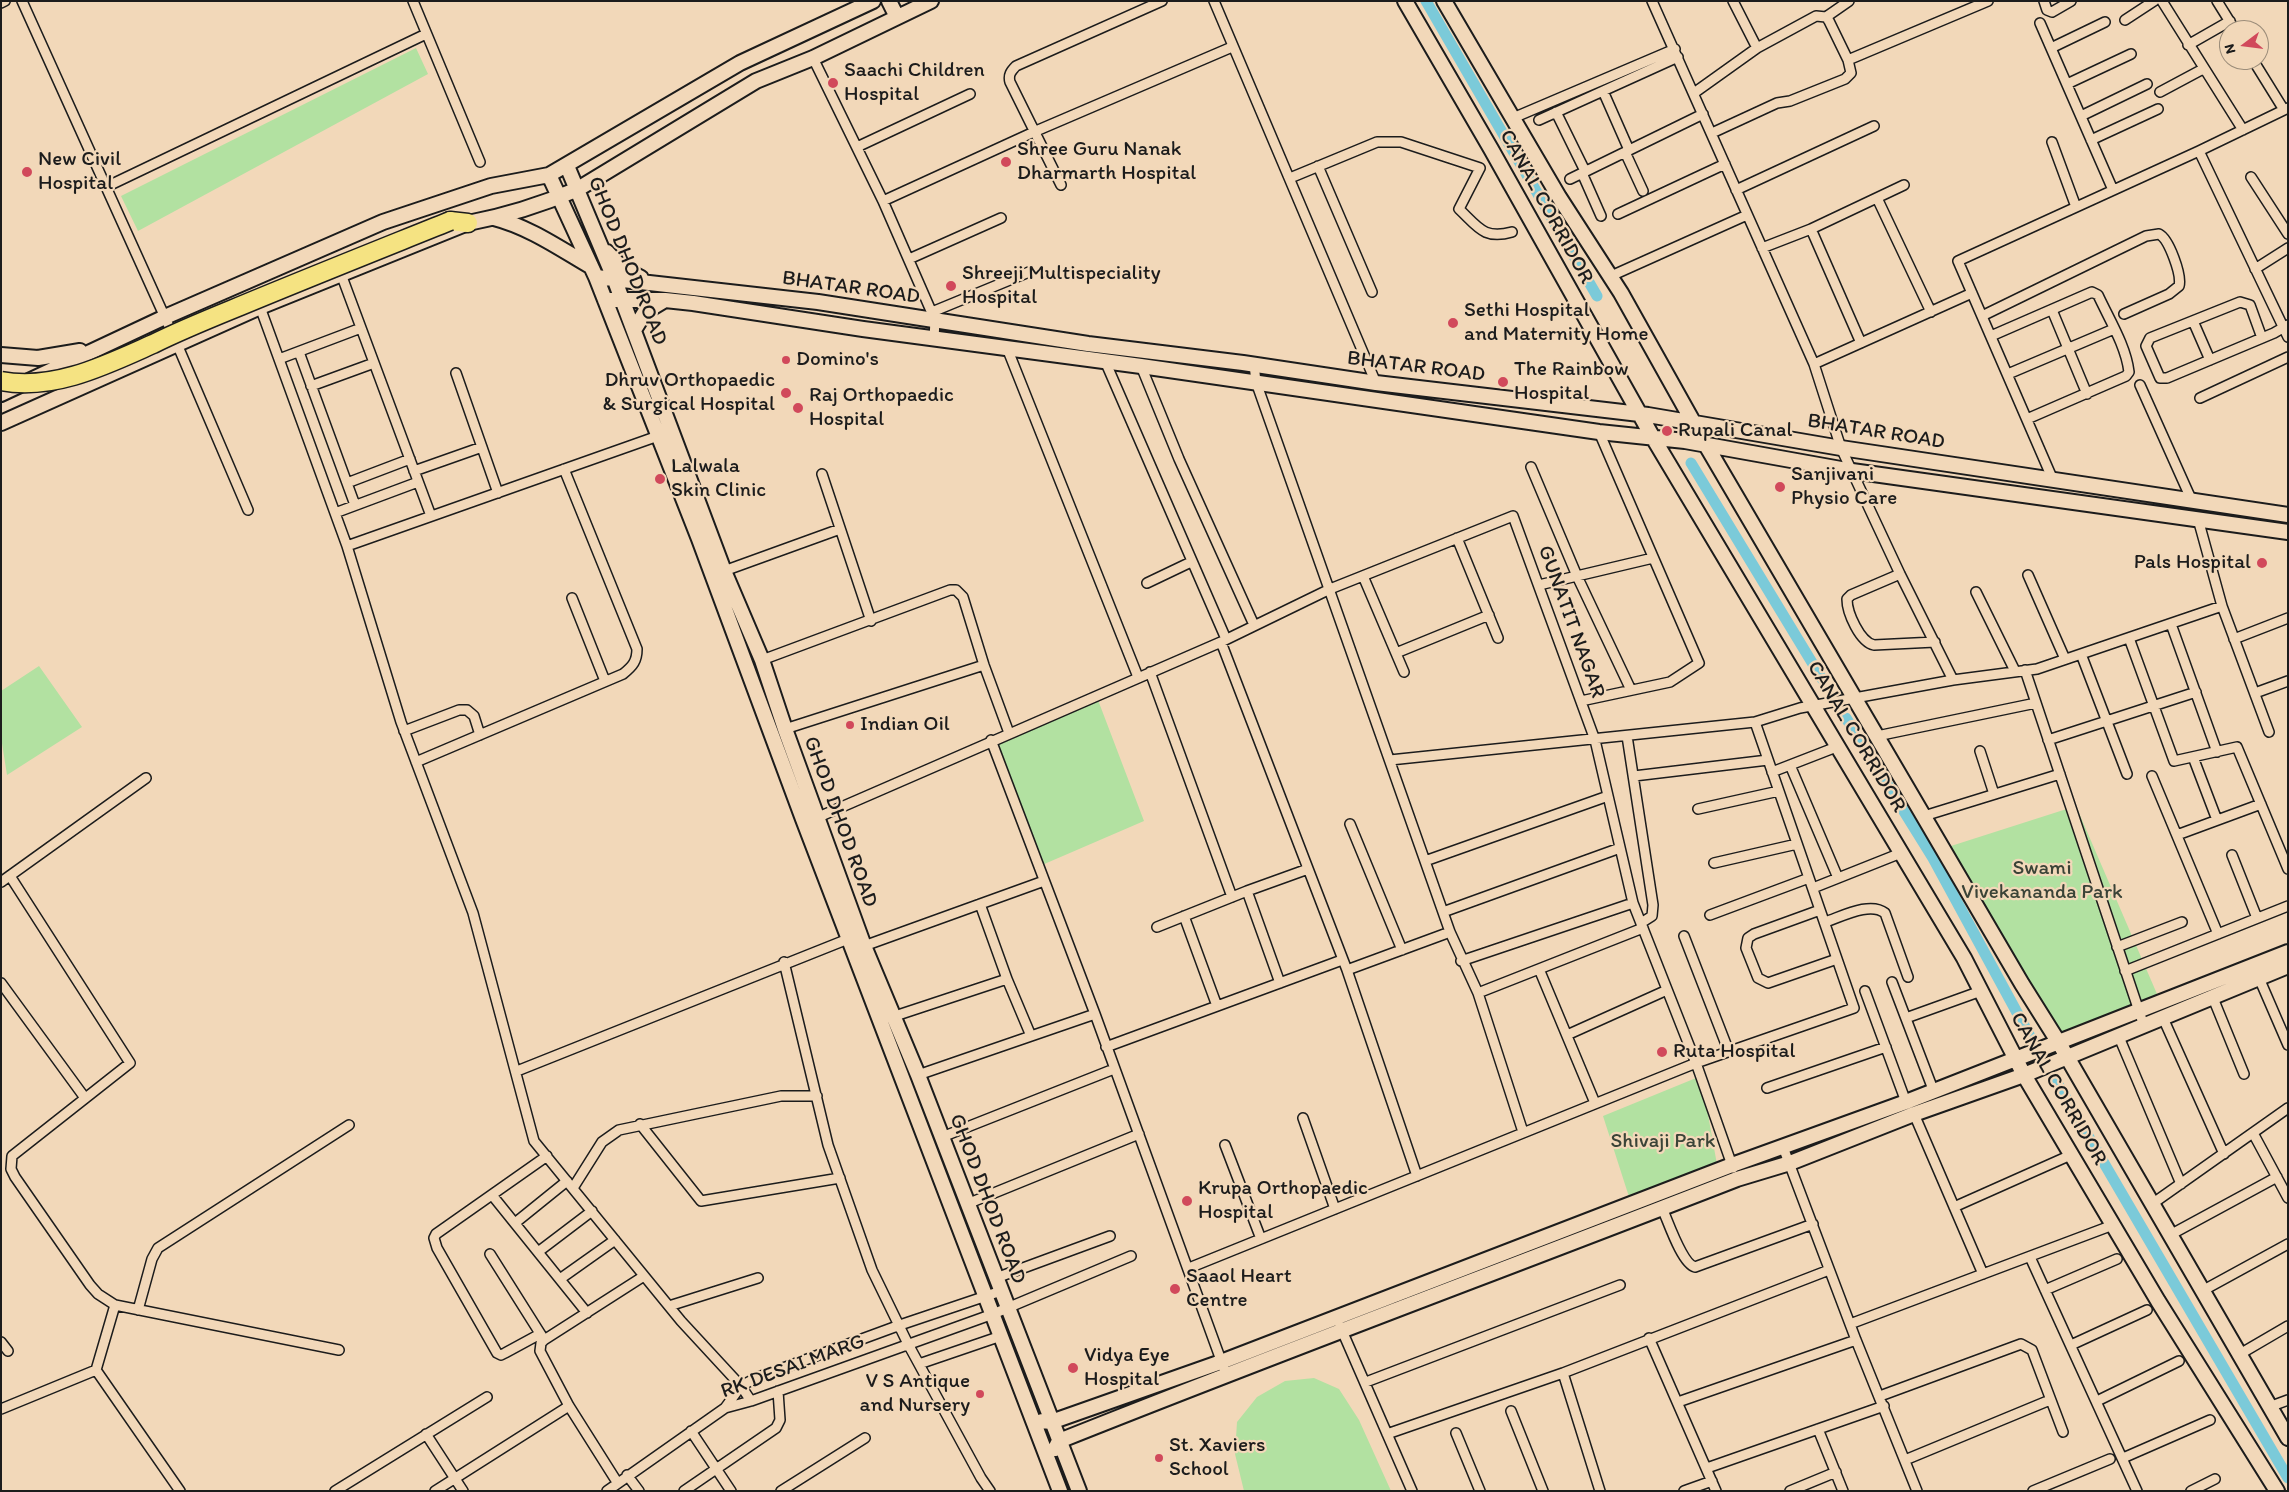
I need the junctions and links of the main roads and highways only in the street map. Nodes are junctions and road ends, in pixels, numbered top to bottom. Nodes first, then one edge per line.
1 (468, 223) road end
2 (1, 381) edge

1 - 2 highway, bridge

